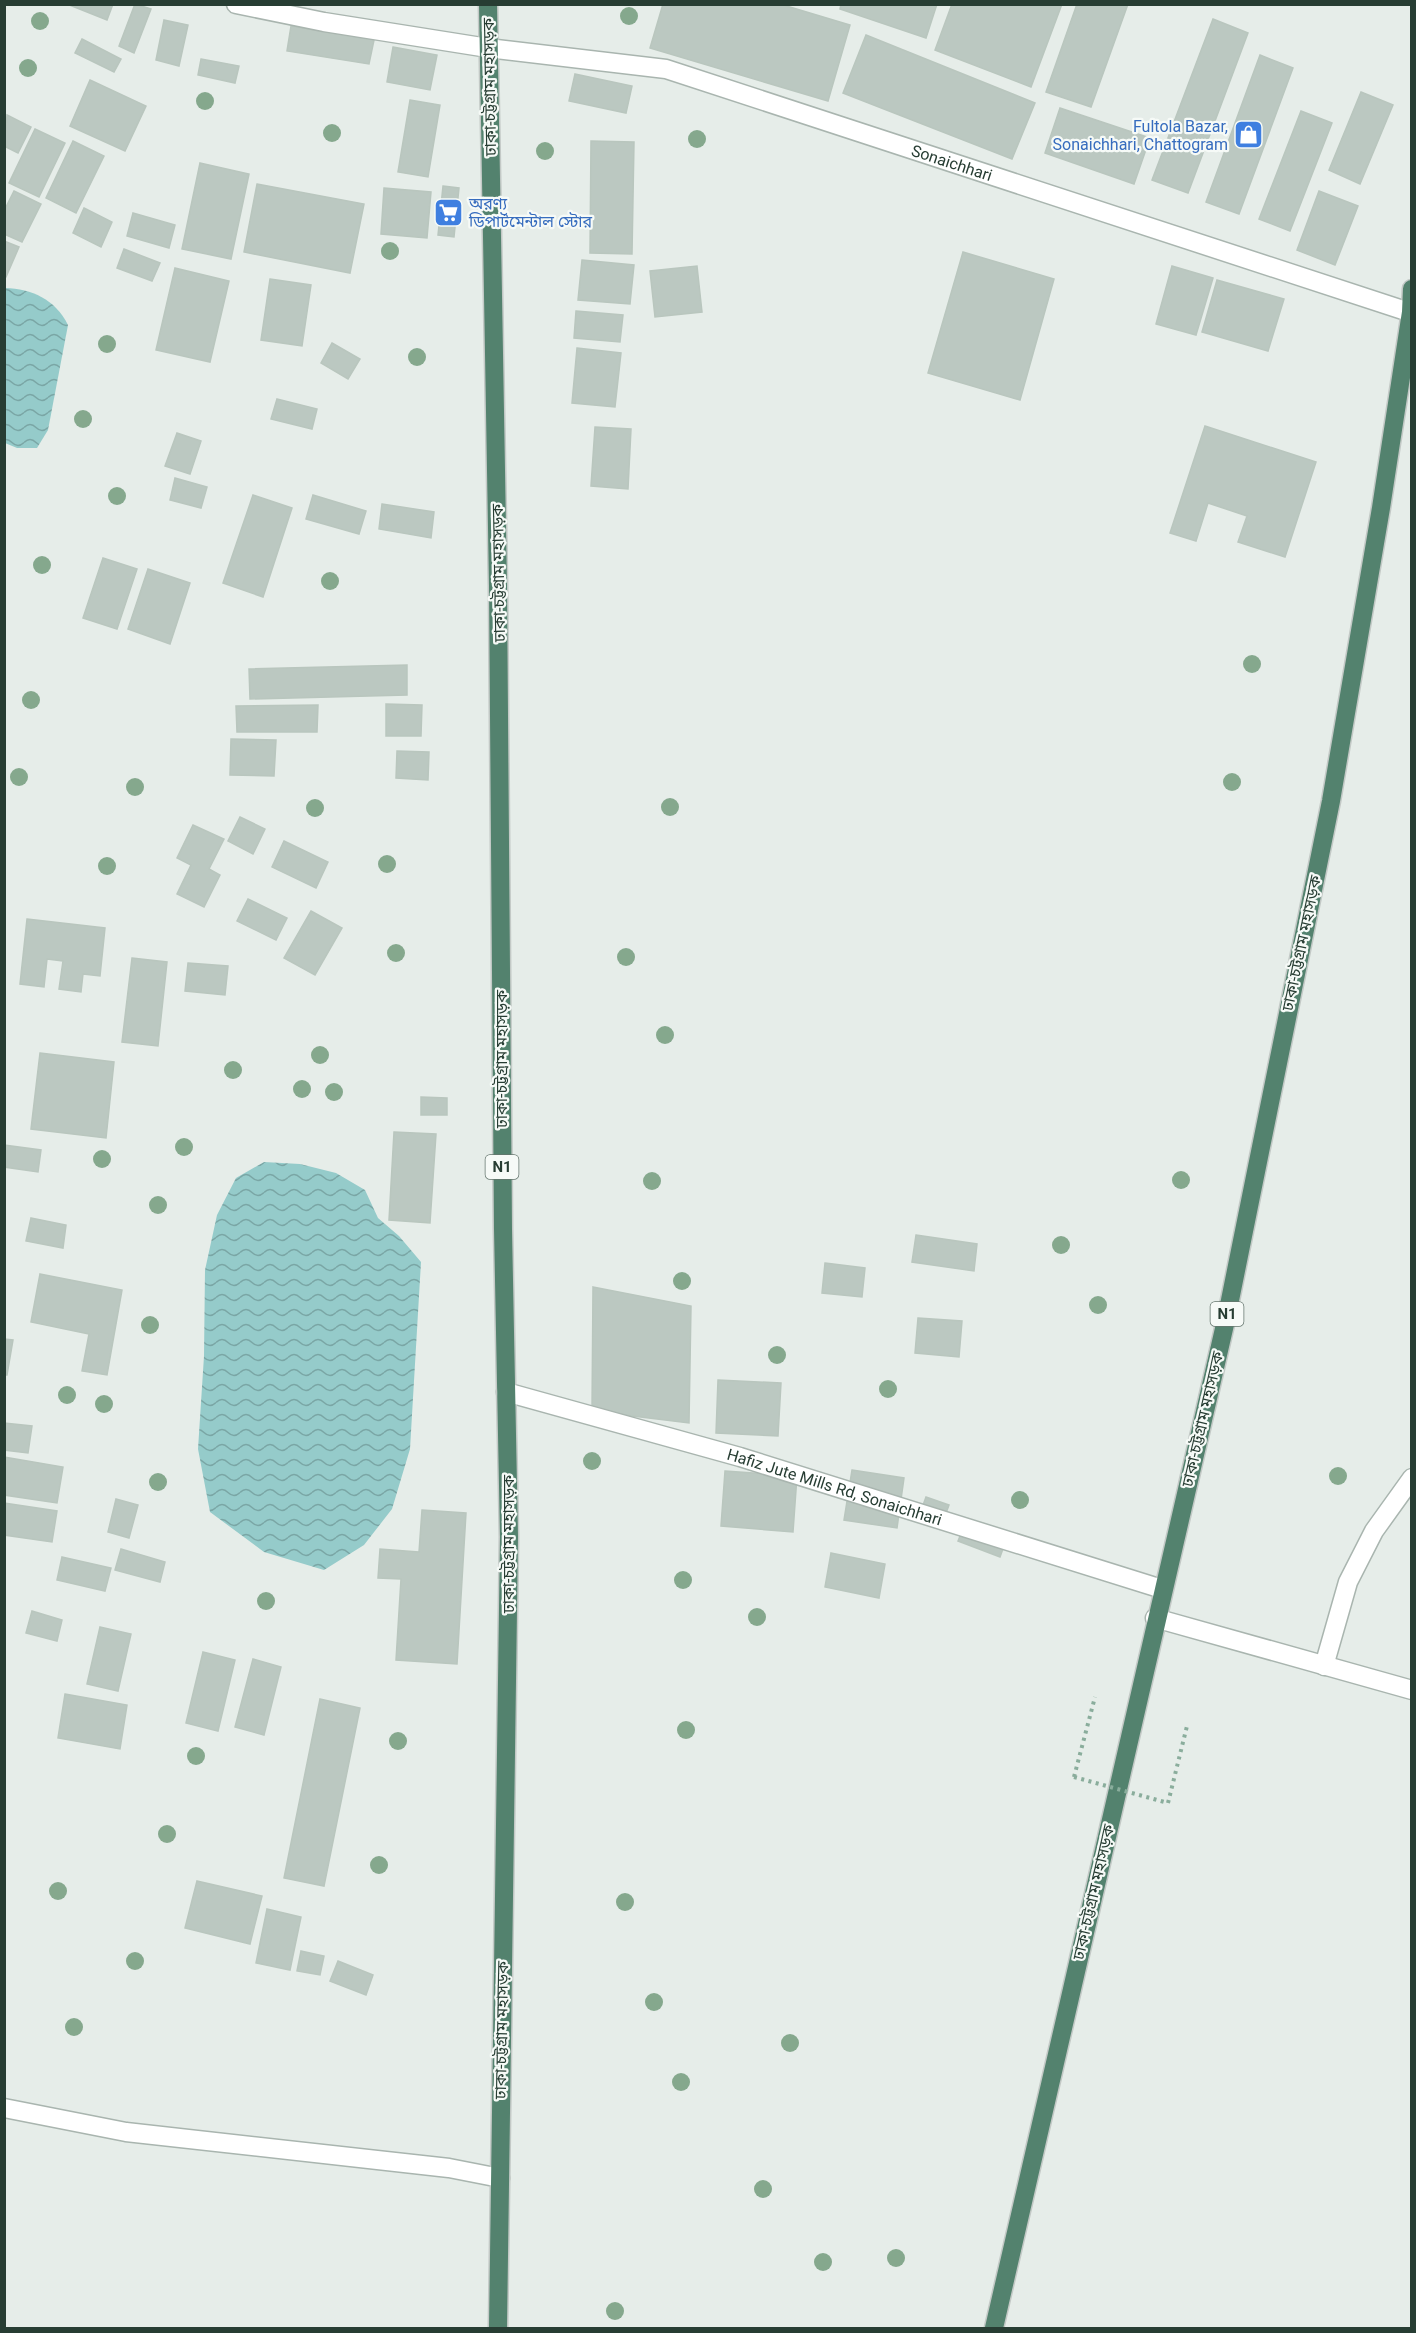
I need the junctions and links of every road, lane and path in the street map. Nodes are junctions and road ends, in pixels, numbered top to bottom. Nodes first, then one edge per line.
1 (236, 4) edge
2 (488, 4) edge
3 (488, 48) junction
4 (1412, 289) edge
5 (1411, 313) edge
6 (506, 1392) junction
7 (1412, 1478) edge
8 (1162, 1589) junction
9 (1155, 1618) junction
10 (1324, 1666) junction
11 (1412, 1690) edge
12 (1095, 1697) dead end
13 (1187, 1726) dead end
14 (4, 2108) edge
15 (500, 2178) junction
16 (498, 2328) edge
17 (994, 2328) edge

1 - 3 street, Sonaichhari
2 - 3 highway, ঢাকা-চট্টগ্রাম মহাসড়ক / N1
3 - 5 street, Sonaichhari
3 - 6 highway, ঢাকা-চট্টগ্রাম মহাসড়ক / N1
4 - 5 highway, ঢাকা-চট্টগ্রাম মহাসড়ক / N1
5 - 8 highway, ঢাকা-চট্টগ্রাম মহাসড়ক / N1
6 - 8 street, Hafiz Jute Mills Rd, Sonaichhari
6 - 15 highway, ঢাকা-চট্টগ্রাম মহাসড়ক / N1
7 - 10 street
8 - 9 highway, ঢাকা-চট্টগ্রাম মহাসড়ক / N1
9 - 10 street
9 - 17 highway, ঢাকা-চট্টগ্রাম মহাসড়ক / N1
10 - 11 street
12 - 13 path, bridge
14 - 15 street
15 - 16 highway, ঢাকা-চট্টগ্রাম মহাসড়ক / N1

